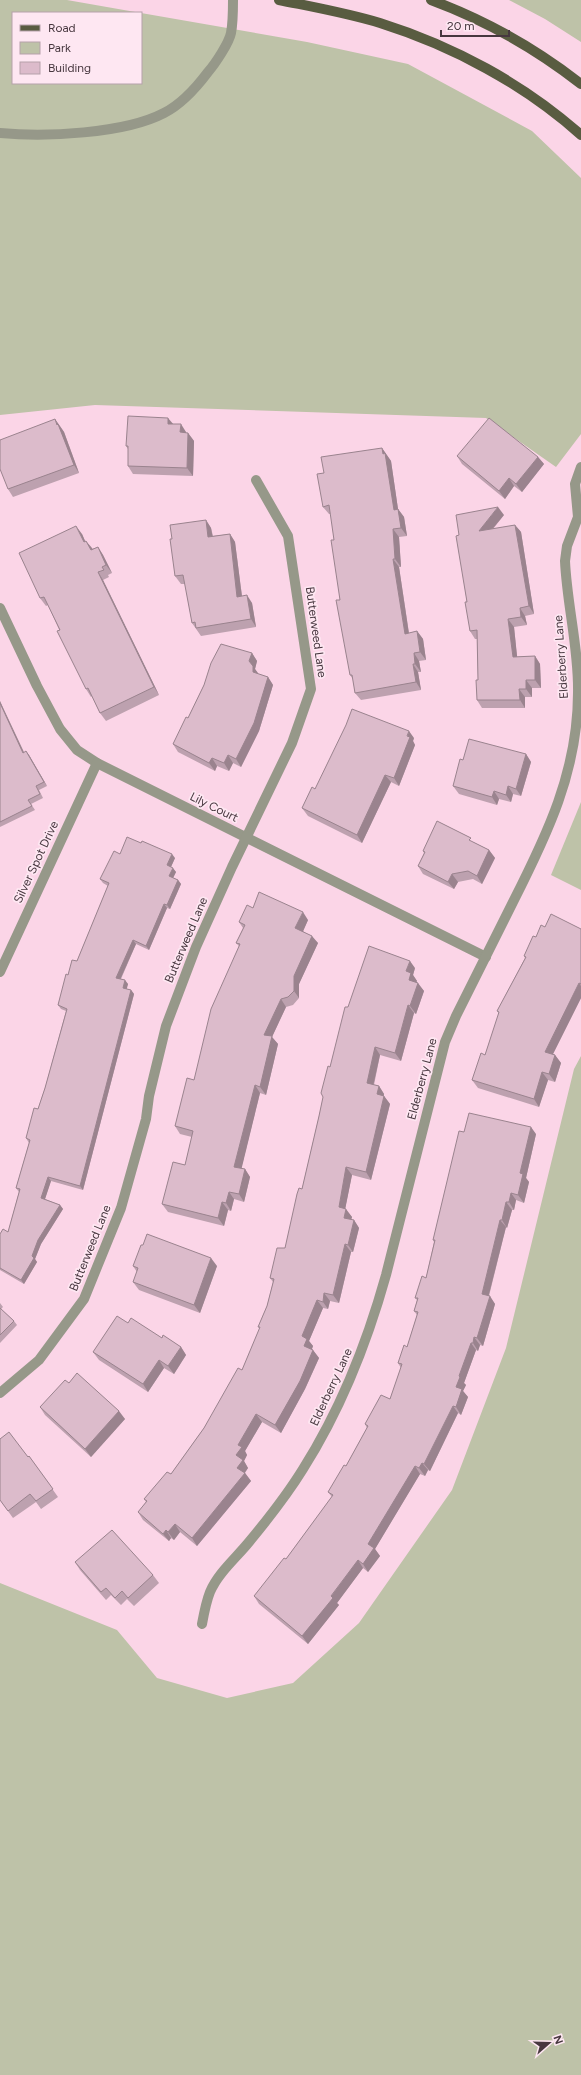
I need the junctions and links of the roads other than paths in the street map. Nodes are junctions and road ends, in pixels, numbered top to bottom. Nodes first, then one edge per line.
1 (234, 0) edge
2 (279, 0) edge
3 (431, 0) edge
4 (581, 84) edge
5 (0, 133) edge
6 (581, 135) edge
7 (581, 467) edge
8 (256, 480) dead end
9 (0, 608) edge
10 (97, 763) junction
11 (246, 838) junction
12 (486, 957) junction
13 (0, 972) edge
14 (0, 1393) edge
15 (202, 1624) dead end

1 - 5 street
2 - 6 main road
3 - 4 main road
7 - 12 street, Elderberry Lane
8 - 11 street, Butterweed Lane
9 - 10 street, Lily Court
10 - 11 street, Lily Court
10 - 13 street, Silver Spot Drive
11 - 12 street, Lily Court
11 - 14 street, Butterweed Lane
12 - 15 street, Elderberry Lane

